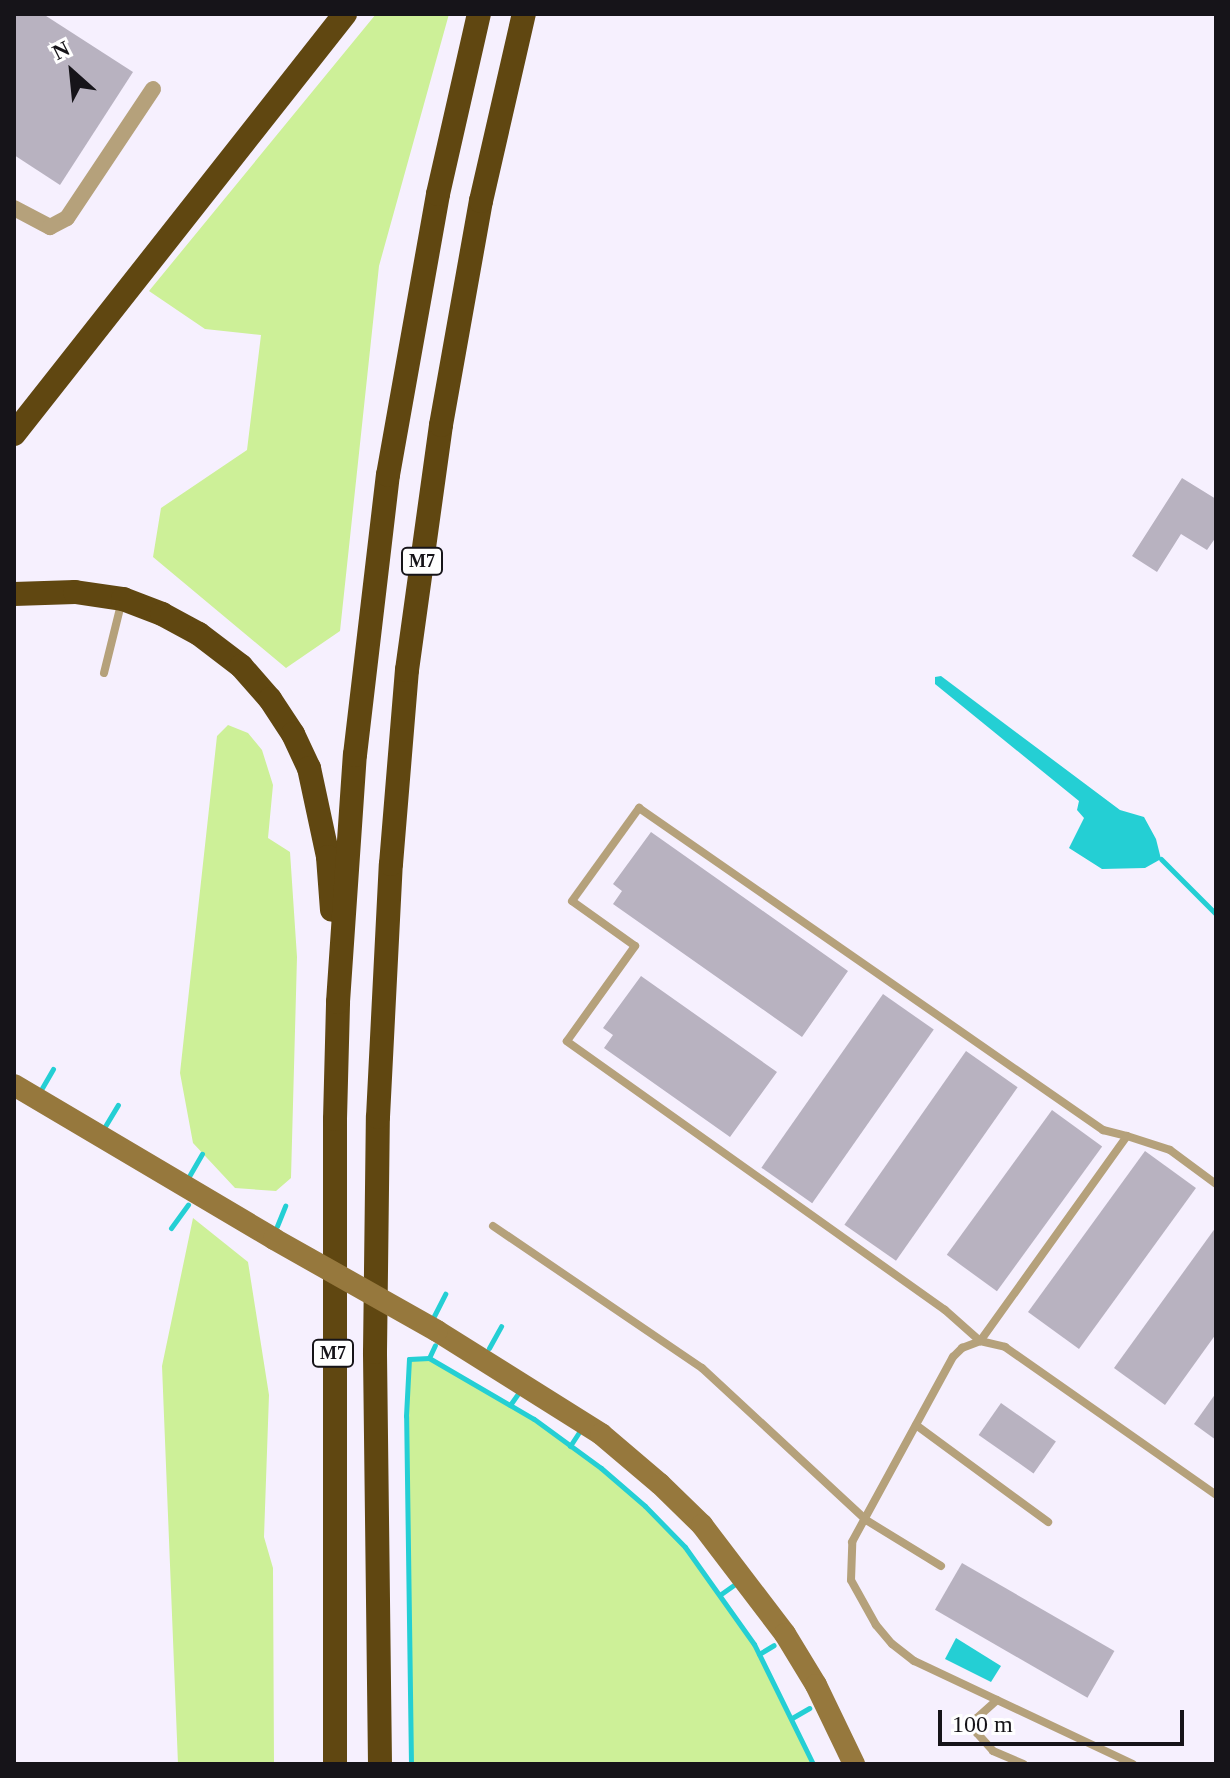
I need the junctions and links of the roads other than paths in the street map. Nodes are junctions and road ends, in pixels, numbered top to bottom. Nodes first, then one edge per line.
1 (345, 14) edge
2 (479, 14) edge
3 (524, 14) edge
4 (153, 89) dead end
5 (14, 208) edge
6 (14, 434) edge
7 (14, 594) edge
8 (123, 599) junction
9 (104, 673) dead end
10 (338, 1002) junction
11 (14, 1085) edge
12 (1127, 1136) junction
13 (1216, 1184) edge
14 (493, 1226) dead end
15 (980, 1341) junction
16 (916, 1425) junction
17 (1216, 1495) edge
18 (866, 1520) junction
19 (1048, 1522) dead end
20 (941, 1566) dead end
21 (997, 1700) junction
22 (335, 1764) edge
23 (380, 1764) edge
24 (854, 1764) edge
25 (1023, 1764) edge
26 (1132, 1764) edge

1 - 6 highway
2 - 10 highway, M7
3 - 23 highway, M7
4 - 5 street
7 - 8 highway
8 - 9 lane
8 - 10 highway
10 - 22 highway, M7
11 - 24 main road, bridge
12 - 13 lane
12 - 15 lane
12 - 15 lane
14 - 18 lane
15 - 16 lane
15 - 17 lane
16 - 18 lane
16 - 19 lane
18 - 20 lane
18 - 21 lane
21 - 25 lane
21 - 26 lane

